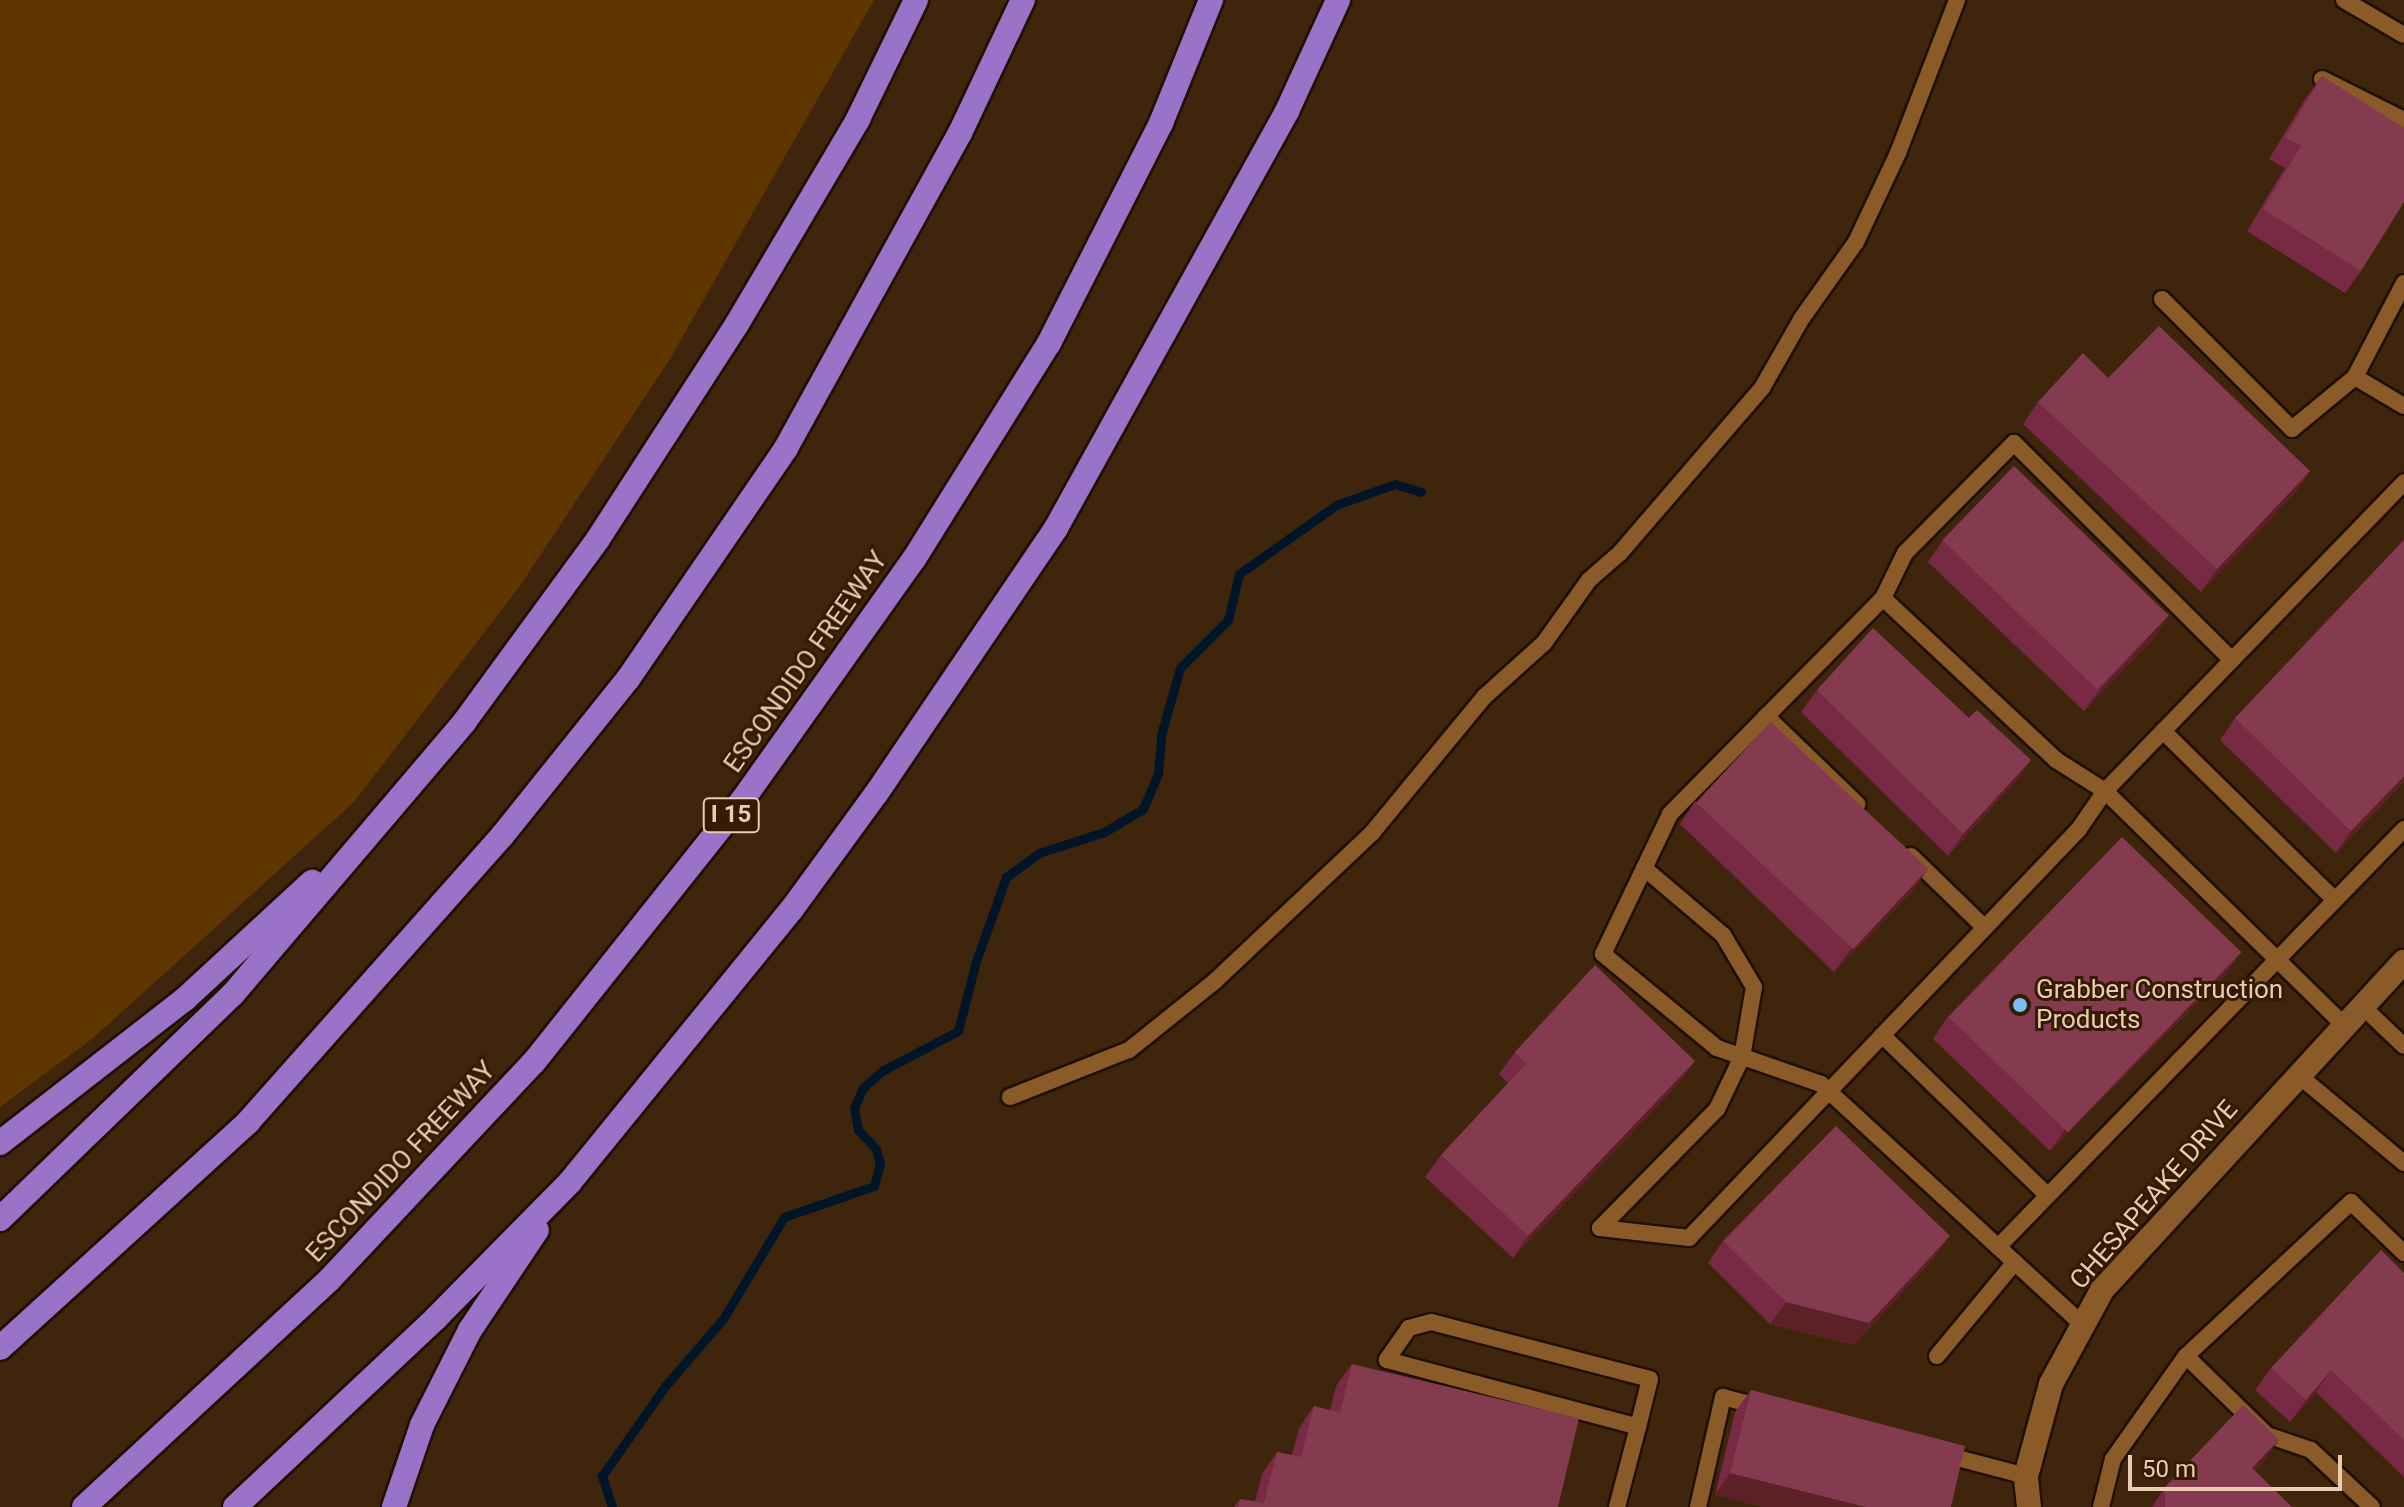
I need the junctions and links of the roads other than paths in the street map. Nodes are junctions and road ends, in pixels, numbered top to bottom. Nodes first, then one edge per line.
1 (916, 0) edge
2 (1023, 0) edge
3 (1211, 0) edge
4 (1320, 0) edge
5 (1338, 0) edge
6 (1957, 0) edge
7 (2344, 0) edge
8 (2404, 35) edge
9 (2322, 79) edge
10 (2404, 120) edge
11 (1227, 220) junction
12 (2404, 283) edge
13 (2162, 299) dead end
14 (2355, 377) junction
15 (2404, 406) edge
16 (2404, 482) edge
17 (1883, 598) junction
18 (2231, 659) junction
19 (1766, 716) junction
20 (2163, 731) junction
21 (2105, 791) junction
22 (394, 808) junction
23 (1870, 816) edge
24 (2404, 829) edge
25 (1893, 839) edge
26 (1644, 868) junction
27 (2335, 900) junction
28 (1985, 928) junction
29 (2277, 959) junction
30 (2404, 962) edge
31 (2361, 1005) junction
32 (2343, 1024) junction
33 (1882, 1035) junction
34 (2404, 1046) edge
35 (1742, 1057) junction
36 (2297, 1074) junction
37 (1829, 1091) junction
38 (1010, 1097) dead end
39 (0, 1143) edge
40 (2404, 1163) edge
41 (570, 1182) junction
42 (2048, 1196) junction
43 (0, 1219) edge
44 (1998, 1247) junction
45 (2404, 1253) edge
46 (2015, 1262) junction
47 (2083, 1325) junction
48 (0, 1348) edge
49 (1937, 1356) dead end
50 (2186, 1356) junction
51 (1783, 1413) edge
52 (1638, 1427) junction
53 (1920, 1448) edge
54 (2026, 1476) junction
55 (84, 1507) edge
56 (235, 1507) edge
57 (394, 1507) edge
58 (1617, 1507) edge
59 (1698, 1507) edge
60 (2029, 1507) edge
61 (2101, 1507) edge
62 (2372, 1507) edge

1 - 22 highway
2 - 48 highway
3 - 55 highway, ESCONDIDO FREEWAY / I 15
4 - 11 highway
5 - 11 highway
6 - 38 lane
7 - 8 lane
9 - 10 lane
11 - 41 highway
12 - 14 lane
13 - 14 lane
14 - 15 lane
16 - 18 lane
17 - 18 lane
17 - 19 lane
17 - 21 lane
18 - 20 lane
19 - 23 lane
19 - 26 lane
20 - 21 lane
20 - 27 lane
21 - 28 lane
21 - 29 lane
22 - 39 highway
22 - 43 highway
24 - 27 lane
25 - 28 lane
26 - 35 lane
26 - 35 lane
27 - 29 lane
28 - 33 lane
29 - 32 lane
29 - 42 lane
30 - 31 street, CHESAPEAKE DRIVE
31 - 32 street, CHESAPEAKE DRIVE
31 - 34 lane
32 - 36 street, CHESAPEAKE DRIVE
33 - 37 lane
33 - 42 lane
35 - 37 lane
35 - 37 lane
36 - 40 lane
36 - 47 street, CHESAPEAKE DRIVE
37 - 44 lane
41 - 56 highway
41 - 57 highway
42 - 44 lane
44 - 46 lane
45 - 50 lane
46 - 47 lane
46 - 49 lane
47 - 54 street, CHESAPEAKE DRIVE
50 - 61 lane
50 - 62 lane
51 - 59 lane
52 - 52 lane
52 - 58 lane
53 - 54 lane
54 - 60 street, CHESAPEAKE DRIVE

